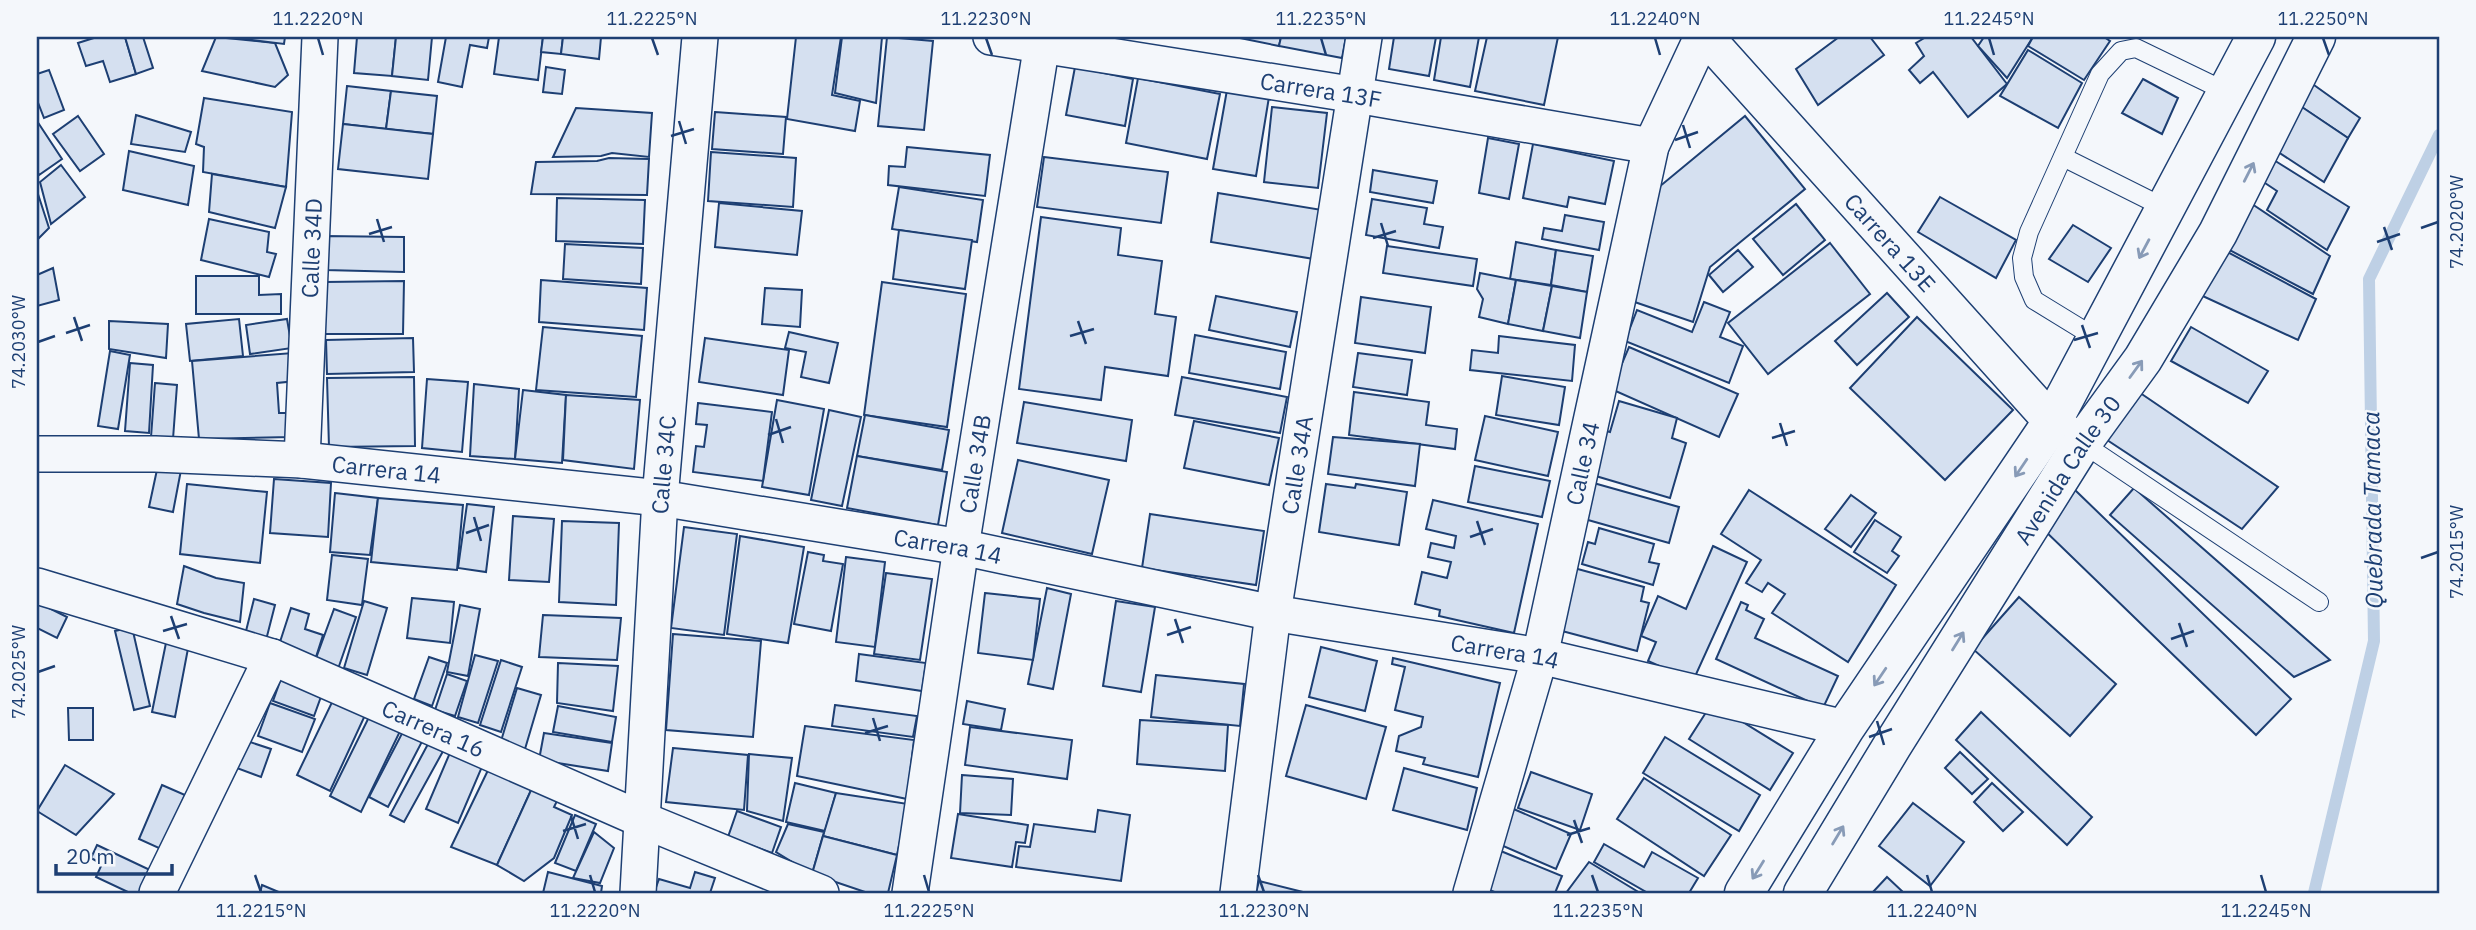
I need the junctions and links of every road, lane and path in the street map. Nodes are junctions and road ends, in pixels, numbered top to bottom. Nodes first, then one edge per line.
1 (320, 37) edge
2 (700, 37) edge
3 (991, 37) edge
4 (1364, 37) edge
5 (1704, 37) edge
6 (2256, 37) edge
7 (2316, 37) edge
8 (1043, 41) edge
9 (2227, 92) junction
10 (1356, 95) junction
11 (1651, 146) junction
12 (2063, 157) junction
13 (2165, 208) junction
14 (2096, 338) junction
15 (2067, 432) junction
16 (37, 454) edge
17 (302, 460) junction
18 (660, 498) junction
19 (961, 547) junction
20 (37, 586) edge
21 (2319, 602) dead end
22 (1273, 613) junction
23 (1540, 656) junction
24 (272, 657) junction
25 (1845, 728) junction
26 (643, 820) junction
27 (157, 893) edge
28 (638, 893) edge
29 (821, 893) edge
30 (910, 893) edge
31 (1238, 893) edge
32 (1471, 893) edge
33 (1744, 893) edge
34 (1803, 893) edge

1 - 17 street, Calle 34D
2 - 18 street, Calle 34C
3 - 8 street, Carrera 13F
4 - 10 street, Calle 34A
5 - 11 street, Calle 34
5 - 15 street, Carrera 13E
6 - 9 main road, Avenida Calle 30
15 -> 7 main road, Avenida Calle 30
8 - 10 street, Carrera 13F
8 - 19 street, Calle 34B
9 - 12 lane
9 - 13 main road, Avenida Calle 30
10 - 11 street, Carrera 13F
10 - 22 street, Calle 34A
11 - 23 street, Calle 34
12 - 13 lane
12 - 14 lane
13 -> 14 main road, Avenida Calle 30
14 - 15 main road, Avenida Calle 30
15 - 21 lane
15 -> 25 main road, Avenida Calle 30
34 -> 15 main road, Avenida Calle 30
16 - 17 street, Carrera 14
17 - 18 street, Carrera 14
18 - 19 street, Carrera 14
18 - 26 street, Calle 34C
19 - 22 street, Carrera 14
19 - 30 street, Calle 34B
20 - 24 street, Carrera 16
22 - 23 street, Carrera 14
22 - 31 street, Calle 34A
23 - 25 street, Carrera 14
23 - 32 street, Calle 34
24 - 26 street, Carrera 16
24 - 27 street
25 -> 33 main road, Avenida Calle 30
26 - 28 street, Calle 34C
26 - 29 street, Carrera 16

